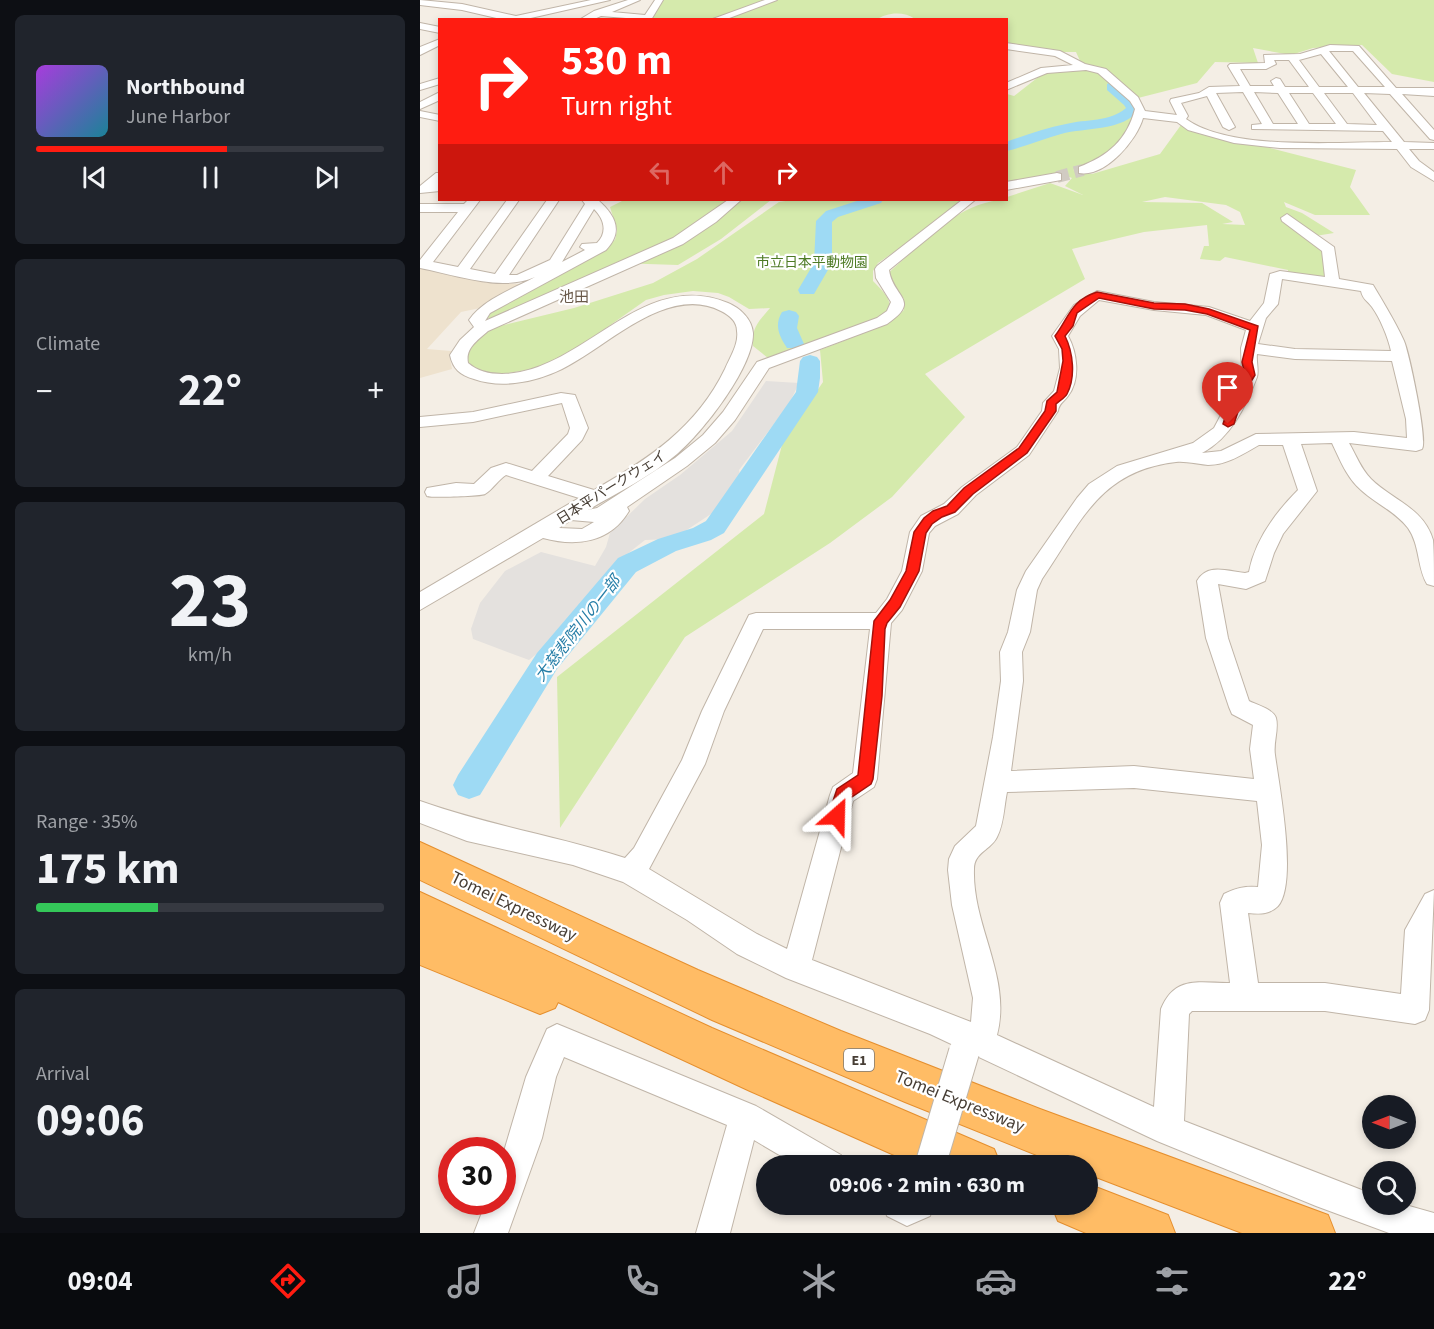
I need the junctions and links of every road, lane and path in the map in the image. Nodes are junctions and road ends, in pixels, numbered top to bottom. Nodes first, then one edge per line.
1 (555, 0) edge
2 (606, 0) edge
3 (636, 0) edge
4 (659, 0) edge
5 (773, 0) edge
6 (420, 2) edge
7 (578, 5) junction
8 (597, 13) junction
9 (508, 18) edge
10 (517, 18) edge
11 (587, 18) edge
12 (640, 18) edge
13 (648, 18) edge
14 (720, 18) edge
15 (420, 26) edge
16 (438, 30) edge
17 (438, 43) edge
18 (1008, 46) edge
19 (1323, 50) junction
20 (420, 52) edge
21 (1292, 57) junction
22 (1266, 66) junction
23 (1084, 67) junction
24 (438, 82) edge
25 (1008, 86) edge
26 (420, 87) edge
27 (1246, 89) junction
28 (1209, 90) junction
29 (1282, 90) junction
30 (1318, 90) junction
31 (1357, 90) junction
32 (1395, 91) junction
33 (1433, 92) edge
34 (438, 96) edge
35 (420, 106) edge
36 (420, 114) edge
37 (1139, 114) junction
38 (438, 118) edge
39 (1180, 119) junction
40 (1238, 127) junction
41 (1269, 127) junction
42 (1306, 128) junction
43 (1344, 128) junction
44 (1386, 128) junction
45 (1213, 135) junction
46 (1434, 137) edge
47 (1400, 146) junction
48 (1434, 146) edge
49 (1083, 170) tunnel mouth
50 (438, 177) edge
51 (1057, 177) tunnel mouth
52 (1434, 177) edge
53 (1008, 186) edge
54 (438, 187) edge
55 (421, 190) edge
56 (512, 201) edge
57 (552, 201) edge
58 (590, 201) edge
59 (592, 201) edge
60 (725, 201) edge
61 (734, 201) edge
62 (968, 201) edge
63 (471, 204) edge
64 (423, 212) edge
65 (1287, 218) dead end
66 (711, 219) junction
67 (565, 247) junction
68 (601, 247) junction
69 (422, 264) edge
70 (460, 272) junction
71 (498, 279) junction
72 (1332, 282) junction
73 (483, 328) junction
74 (1255, 328) junction
75 (1249, 348) junction
76 (1400, 356) junction
77 (420, 422) edge
78 (1339, 439) junction
79 (1290, 440) junction
80 (1177, 456) junction
81 (535, 478) junction
82 (656, 479) junction
83 (435, 492) dead end
84 (596, 497) junction
85 (570, 513) junction
86 (540, 530) junction
87 (1434, 579) edge
88 (420, 602) edge
89 (880, 621) junction
90 (997, 782) junction
91 (1267, 791) junction
92 (420, 812) edge
93 (420, 860) edge
94 (630, 872) junction
95 (1434, 903) edge
96 (420, 912) edge
97 (420, 944) edge
98 (796, 968) junction
99 (1246, 998) junction
100 (971, 1044) junction
101 (843, 1110) junction
102 (745, 1117) junction
103 (1168, 1130) junction
104 (811, 1155) edge
105 (934, 1155) edge
106 (951, 1155) edge
107 (1098, 1213) edge
108 (1434, 1230) edge
109 (490, 1233) edge
110 (713, 1233) edge
111 (1150, 1233) edge
112 (1310, 1233) edge

1 - 7 street
2 - 7 street
3 - 8 street
4 - 13 street
5 - 14 street
6 - 9 street
7 - 10 street
8 - 11 street
8 - 12 street
15 - 16 street
17 - 20 street
18 - 23 street
19 - 21 street
19 - 31 street
19 - 32 street
21 - 22 street
21 - 30 street
22 - 27 street
22 - 29 street
23 - 25 street
23 - 37 street
24 - 26 street
27 - 28 street
27 - 29 street
27 - 41 street
28 - 39 street
28 - 40 street
29 - 30 street
29 - 42 street
30 - 31 street
30 - 43 street
31 - 32 street
31 - 44 street
32 - 33 street
32 - 46 street
34 - 35 street
36 - 38 street
37 - 39 street
37 - 49 street
39 - 45 street
40 - 41 street
40 - 45 street
41 - 42 street
42 - 43 street
43 - 44 street
44 - 47 street
45 - 47 street
47 - 48 street
47 - 52 street
50 - 55 street
51 - 53 street
54 - 55 street
56 - 70 street
57 - 71 street
58 - 67 street
59 - 68 street
60 - 66 street
61 - 66 street, 日本平パークウェイ
62 - 82 street
63 - 64 street
63 - 69 street
65 - 72 street
66 - 73 street, 日本平パークウェイ
67 - 68 street
67 - 71 street
68 - 73 street
69 - 70 street
70 - 71 street
72 - 74 street
72 - 76 street
73 - 84 street, 日本平パークウェイ
74 - 75 street
74 - 89 street
75 - 76 street
75 - 80 street
76 - 78 street
77 - 81 street
78 - 79 street
78 - 87 street
79 - 80 street
79 - 91 street
80 - 90 street
81 - 83 street
81 - 84 street
82 - 85 street
82 - 86 street
84 - 85 street, 日本平パークウェイ
85 - 86 street, 日本平パークウェイ
86 - 88 street, 日本平パークウェイ
89 - 94 street
89 - 98 street
90 - 91 street
90 - 100 street
91 - 99 street
92 - 94 street
93 - 112 highway, Tomei Expressway / E1
94 - 98 street
95 - 99 street
96 - 101 highway
97 - 101 highway
98 - 100 street
99 - 103 street
100 - 103 street
100 - 105 street, bridge
101 - 106 highway
102 - 104 street
102 - 109 street
102 - 110 street
103 - 108 street
107 - 111 highway

